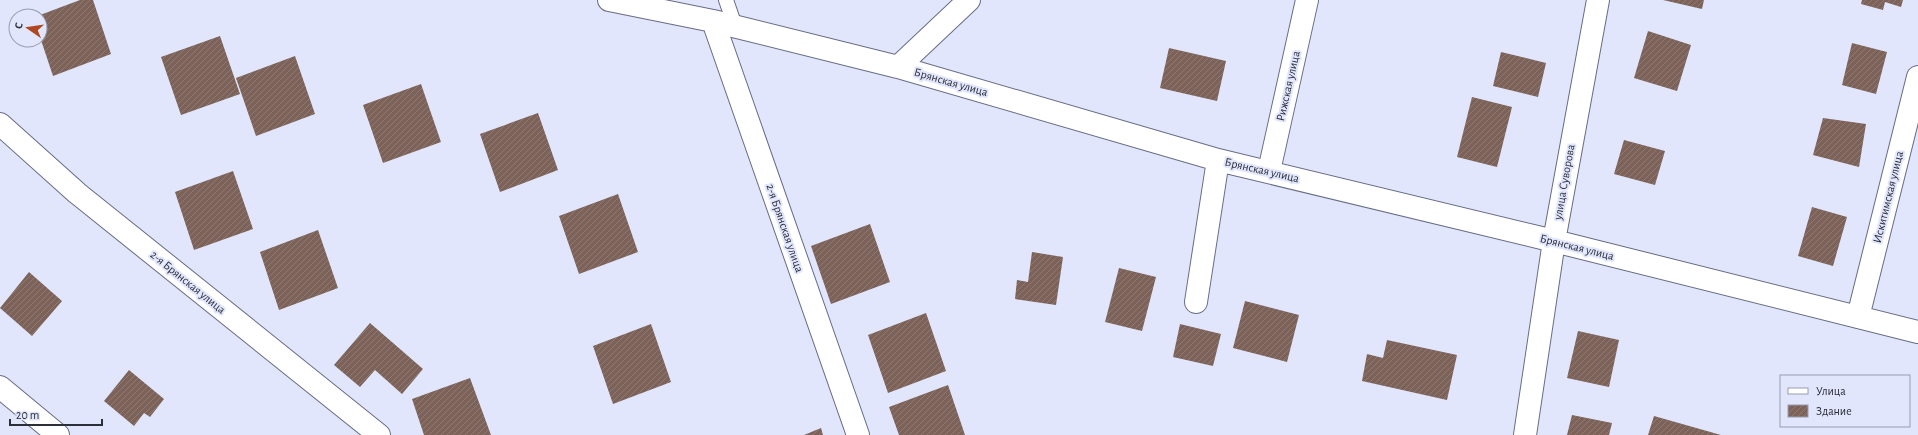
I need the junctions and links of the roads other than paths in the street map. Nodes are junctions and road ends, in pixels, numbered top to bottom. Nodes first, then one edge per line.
1 (609, 0) edge
2 (726, 0) edge
3 (969, 0) edge
4 (1308, 0) edge
5 (1598, 0) edge
6 (713, 21) junction
7 (735, 26) junction
8 (898, 66) junction
9 (1918, 77) edge
10 (0, 124) edge
11 (1218, 160) junction
12 (1269, 171) junction
13 (1554, 241) junction
14 (1196, 302) dead end
15 (1858, 317) junction
16 (1918, 332) edge
17 (0, 387) edge
18 (58, 435) edge
19 (379, 435) edge
20 (858, 435) edge
21 (1525, 435) edge

1 - 6 street, Брянская улица
2 - 7 lane
3 - 8 street
4 - 12 street, Рижская улица
5 - 13 street, улица Суворова
6 - 7 street, Брянская улица
6 - 20 street, 2-я Брянская улица
7 - 8 street, Брянская улица
8 - 11 street, Брянская улица
9 - 15 street, Искитимская улица
10 - 19 street, 2-я Брянская улица
11 - 12 street, Брянская улица
11 - 14 street
12 - 13 street, Брянская улица
13 - 15 street, Брянская улица
13 - 21 street, улица Суворова
15 - 16 street, Брянская улица
17 - 18 street

